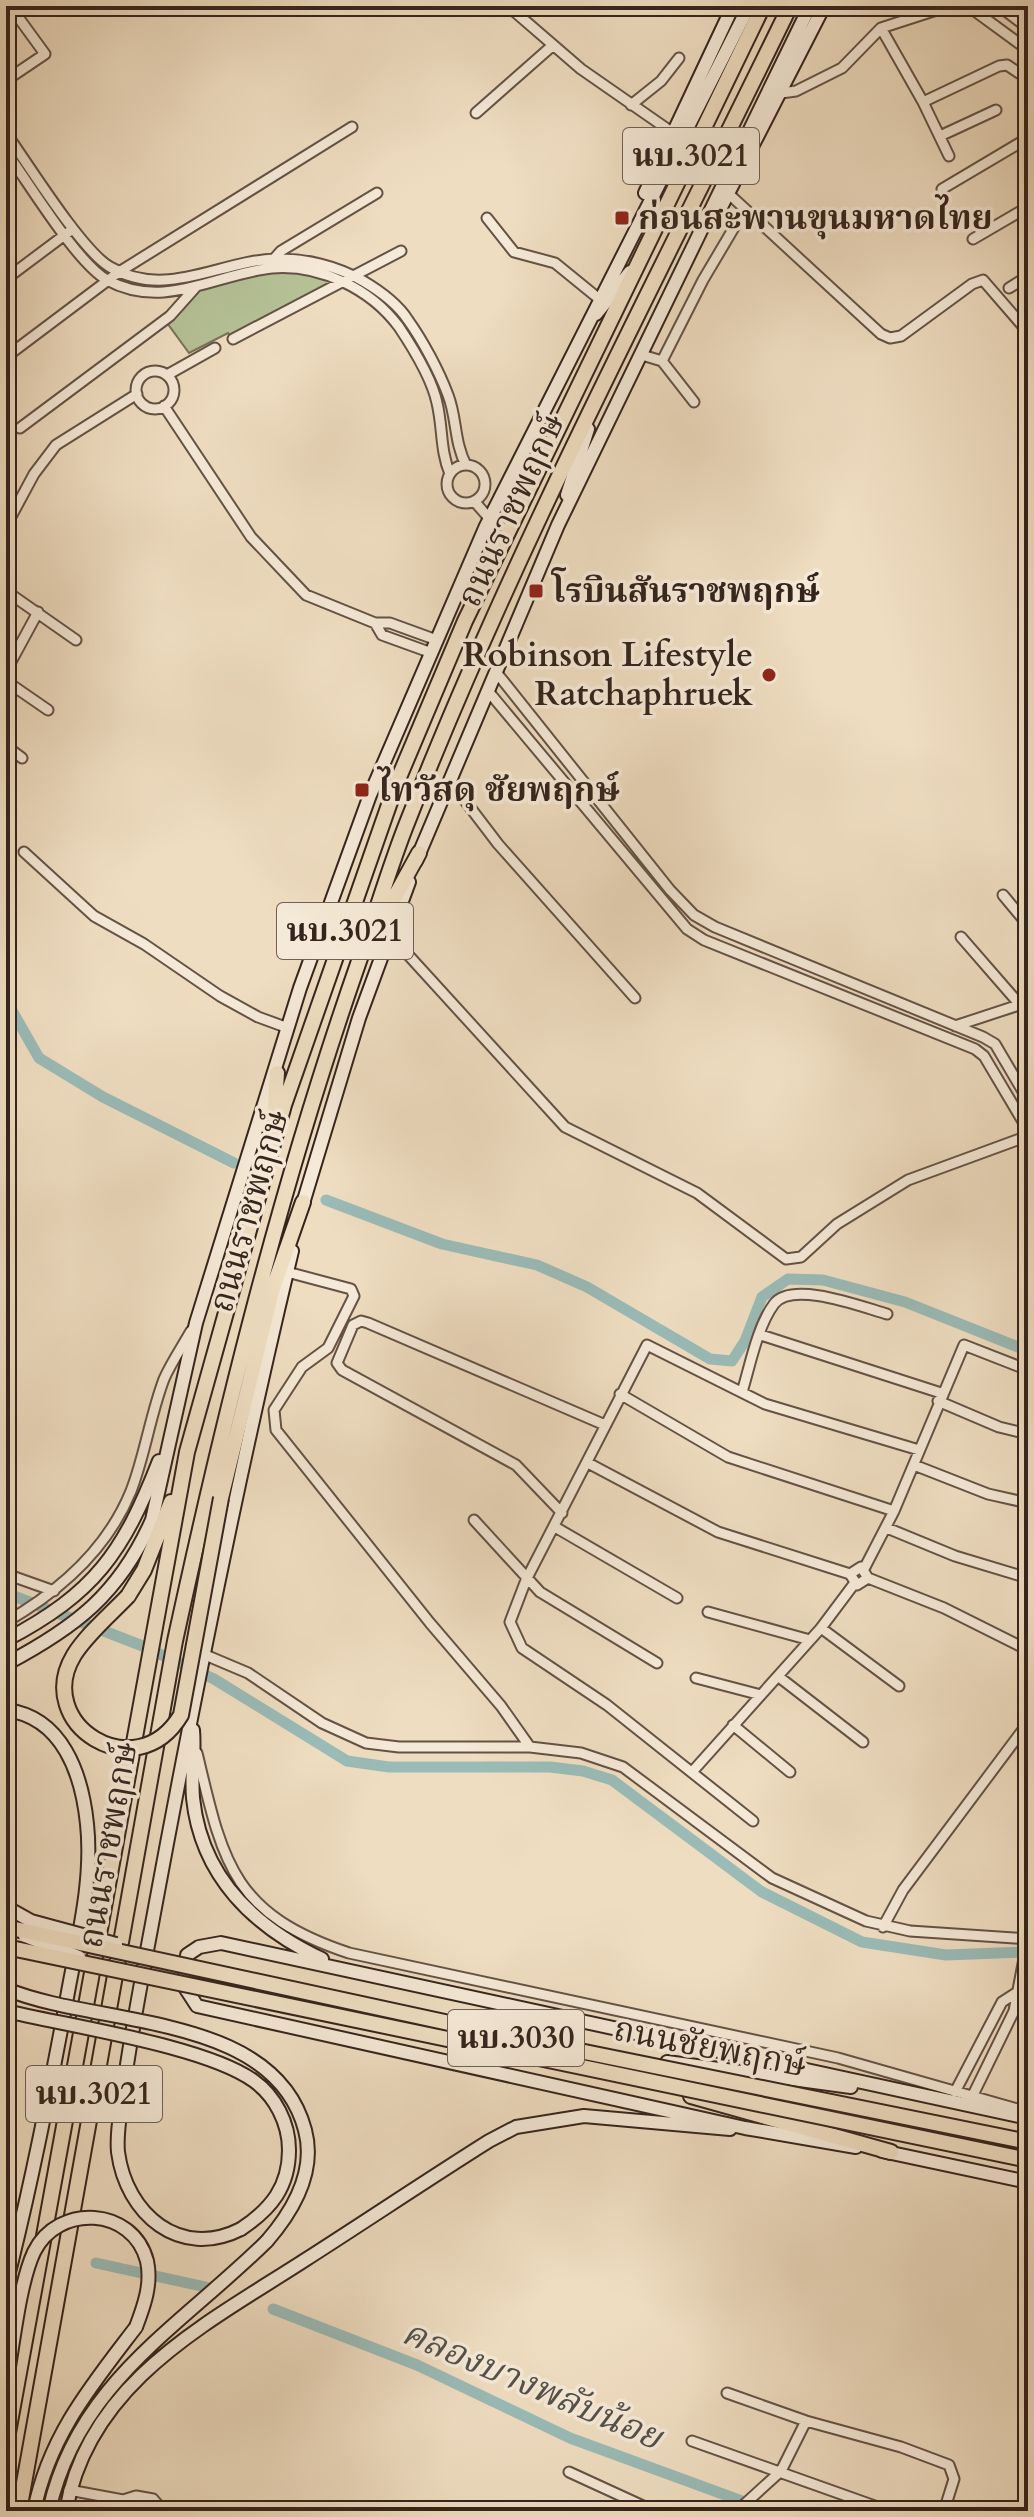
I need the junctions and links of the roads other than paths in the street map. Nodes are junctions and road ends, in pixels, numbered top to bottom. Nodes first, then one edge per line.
1 (10, 6) edge
2 (508, 6) edge
3 (733, 6) edge
4 (749, 6) edge
5 (763, 6) edge
6 (790, 6) edge
7 (810, 6) edge
8 (824, 6) edge
9 (949, 6) edge
10 (968, 6) edge
11 (999, 6) edge
12 (1009, 9) edge
13 (881, 28) junction
14 (1028, 28) edge
15 (552, 46) junction
16 (1028, 50) edge
17 (679, 58) dead end
18 (8, 79) edge
19 (1028, 79) edge
20 (781, 93) junction
21 (923, 102) junction
22 (631, 105) junction
23 (996, 110) dead end
24 (476, 113) dead end
25 (352, 127) dead end
26 (6, 133) edge
27 (673, 133) junction
28 (940, 136) junction
29 (1028, 138) edge
30 (6, 152) edge
31 (949, 156) dead end
32 (942, 189) dead end
33 (377, 193) dead end
34 (730, 195) junction
35 (1028, 207) edge
36 (745, 209) junction
37 (487, 218) dead end
38 (70, 231) junction
39 (973, 239) dead end
40 (698, 241) junction
41 (401, 251) dead end
42 (642, 257) junction
43 (273, 264) junction
44 (613, 270) junction
45 (119, 272) junction
46 (355, 276) junction
47 (1028, 276) edge
48 (6, 279) edge
49 (109, 281) junction
50 (344, 282) junction
51 (194, 283) junction
52 (1009, 288) dead end
53 (598, 298) junction
54 (584, 329) junction
55 (1028, 332) edge
56 (233, 339) dead end
57 (215, 348) dead end
58 (642, 355) junction
59 (6, 357) edge
60 (662, 361) junction
61 (167, 375) junction
62 (137, 394) junction
63 (598, 395) junction
64 (694, 402) dead end
65 (164, 406) junction
66 (20, 428) dead end
67 (466, 465) junction
68 (450, 474) junction
69 (474, 501) junction
70 (489, 518) junction
71 (558, 525) junction
72 (6, 526) edge
73 (6, 591) edge
74 (38, 612) junction
75 (375, 623) junction
76 (434, 639) junction
77 (76, 640) dead end
78 (429, 652) junction
79 (6, 671) edge
80 (496, 672) junction
81 (6, 681) edge
82 (488, 691) junction
83 (48, 710) dead end
84 (6, 746) edge
85 (22, 758) dead end
86 (450, 781) junction
87 (24, 852) dead end
88 (419, 853) junction
89 (670, 890) junction
90 (1003, 895) dead end
91 (658, 897) junction
92 (1028, 925) edge
93 (390, 935) junction
94 (961, 937) dead end
95 (359, 960) junction
96 (635, 998) dead end
97 (1024, 1003) edge
98 (1028, 1014) edge
99 (955, 1026) junction
100 (288, 1028) junction
101 (277, 1073) junction
102 (1028, 1100) edge
103 (1028, 1133) edge
104 (273, 1149) junction
105 (303, 1202) junction
106 (287, 1272) junction
107 (887, 1314) dead end
108 (196, 1323) junction
109 (761, 1335) junction
110 (1028, 1370) edge
111 (742, 1392) junction
112 (620, 1394) junction
113 (940, 1397) junction
114 (605, 1425) junction
115 (1028, 1434) edge
116 (167, 1439) junction
117 (919, 1450) junction
118 (187, 1452) junction
119 (588, 1463) junction
120 (914, 1465) junction
121 (1028, 1503) edge
122 (894, 1511) junction
123 (562, 1513) junction
124 (474, 1520) dead end
125 (555, 1527) junction
126 (887, 1528) junction
127 (6, 1574) edge
128 (866, 1574) junction
129 (1028, 1578) edge
130 (852, 1579) junction
131 (526, 1580) junction
132 (54, 1591) junction
133 (677, 1598) dead end
134 (708, 1612) dead end
135 (8, 1620) edge
136 (821, 1628) junction
137 (6, 1640) edge
138 (810, 1640) junction
139 (1028, 1650) edge
140 (202, 1660) junction
141 (657, 1663) dead end
142 (6, 1664) edge
143 (779, 1677) junction
144 (696, 1678) dead end
145 (899, 1686) dead end
146 (761, 1695) junction
147 (6, 1710) edge
148 (192, 1713) junction
149 (1028, 1723) edge
150 (733, 1725) junction
151 (194, 1742) junction
152 (863, 1742) dead end
153 (530, 1747) junction
154 (692, 1772) junction
155 (790, 1772) dead end
156 (753, 1821) dead end
157 (6, 1907) edge
158 (1026, 1909) edge
159 (883, 1927) junction
160 (6, 1928) edge
161 (1026, 1935) edge
162 (6, 1947) edge
163 (343, 1969) junction
164 (6, 1989) edge
165 (1016, 1993) junction
166 (6, 2011) edge
167 (582, 2067) joint
168 (955, 2092) junction
169 (900, 2093) junction
170 (972, 2097) junction
171 (1028, 2115) edge
172 (745, 2128) junction
173 (1028, 2142) edge
174 (891, 2152) junction
175 (1028, 2160) edge
176 (1028, 2182) edge
177 (6, 2284) edge
178 (6, 2384) edge
179 (727, 2393) dead end
180 (806, 2421) junction
181 (692, 2441) dead end
182 (6, 2444) edge
183 (781, 2471) junction
184 (569, 2472) dead end
185 (69, 2490) junction
186 (152, 2510) edge
187 (739, 2510) edge
188 (19, 2511) edge
189 (34, 2511) edge
190 (49, 2511) edge
191 (66, 2511) edge
192 (173, 2511) edge
193 (654, 2511) edge
194 (889, 2511) edge
195 (944, 2511) edge

1 - 18 street
2 - 15 street
3 - 27 main road, ถนนราชพฤกษ์
4 - 44 main road, ถนนราชพฤกษ์ / นบ.3021
5 - 42 main road, ถนนราชพฤกษ์ / นบ.3021
6 - 63 main road, ถนนราชพฤกษ์ / นบ.3021
7 - 40 main road, ถนนราชพฤกษ์ / นบ.3021
8 - 20 main road, ถนนราชพฤกษ์
9 - 13 street
10 - 16 street
11 - 12 street
12 - 14 street
13 - 20 street
13 - 21 street
15 - 22 street
15 - 24 street
17 - 22 street
19 - 21 street
20 - 34 main road, ถนนราชพฤกษ์
21 - 28 street
22 - 27 street
23 - 28 street
25 - 45 street
26 - 38 street
27 - 44 main road, ถนนราชพฤกษ์
28 - 31 street
29 - 32 street
30 - 38 street
33 - 43 street
34 - 36 street
34 - 40 main road, ถนนราชพฤกษ์
35 - 39 street
36 - 55 street
36 - 60 street
37 - 53 street
38 - 45 street
38 - 48 street
38 - 49 street
40 - 58 main road, ถนนราชพฤกษ์ / นบ.3021
41 - 46 street
42 - 54 main road
42 - 104 main road, ถนนราชพฤกษ์ / นบ.3021
43 - 46 street
43 - 50 street
43 - 51 street
44 - 53 main road, ถนนราชพฤกษ์ / นบ.3021
45 - 49 street
45 - 51 street
46 - 50 street
46 - 67 street
47 - 52 street
49 - 51 street
49 - 59 street
50 - 56 street
50 - 68 street
51 - 66 street
53 - 54 main road, ถนนราชพฤกษ์ / นบ.3021
54 - 70 main road, ถนนราชพฤกษ์ / นบ.3021
57 - 61 street
58 - 60 street
58 - 71 main road, ถนนราชพฤกษ์ / นบ.3021
60 - 64 street
61 - 62 street
61 - 65 street
62 - 65 street
62 - 72 street
63 - 71 main road
63 - 95 main road, ถนนราชพฤกษ์ / นบ.3021
65 - 75 street
67 - 68 street
67 - 69 street
68 - 69 street
69 - 70 street
70 - 76 main road, ถนนราชพฤกษ์ / นบ.3021
71 - 80 main road, ถนนราชพฤกษ์ / นบ.3021
73 - 74 street
74 - 77 street
74 - 79 street
75 - 76 street
75 - 78 street
76 - 78 main road, ถนนราชพฤกษ์ / นบ.3021
78 - 100 main road, ถนนราชพฤกษ์ / นบ.3021
80 - 82 main road, ถนนราชพฤกษ์ / นบ.3021
80 - 89 street
81 - 83 street
82 - 86 main road, ถนนราชพฤกษ์ / นบ.3021
82 - 91 street
84 - 85 street
86 - 88 main road, ถนนราชพฤกษ์ / นบ.3021
86 - 96 street
87 - 100 street
88 - 93 main road, ถนนราชพฤกษ์
88 - 95 main road, นบ.3021
89 - 91 street
89 - 99 street
90 - 92 street
91 - 103 street
93 - 103 street
93 - 105 main road, ถนนราชพฤกษ์
94 - 97 street
95 - 188 main road, ถนนราชพฤกษ์ / นบ.3021
97 - 98 street
97 - 99 street
99 - 102 street
100 - 101 main road, ถนนราชพฤกษ์ / นบ.3021
101 - 104 main road
101 - 108 main road, ถนนราชพฤกษ์
104 - 118 main road, ถนนราชพฤกษ์ / นบ.3021
105 - 106 main road, ถนนราชพฤกษ์
105 - 118 main road, bridge
106 - 140 main road, ถนนราชพฤกษ์
106 - 153 street
107 - 109 street
108 - 116 main road, ถนนราชพฤกษ์
108 - 132 street
109 - 111 street
109 - 113 street
110 - 113 street
111 - 112 street
111 - 117 street
112 - 114 street
112 - 122 street
113 - 115 street
113 - 117 street
114 - 119 street
114 - 123 street
116 - 137 main road
116 - 142 main road
117 - 120 street
118 - 182 main road, ถนนราชพฤกษ์ / นบ.3021
119 - 123 street
119 - 130 street
120 - 121 street
120 - 122 street
122 - 126 street
123 - 125 street
124 - 131 street
125 - 131 street
125 - 133 street
126 - 128 street
126 - 129 street
127 - 132 street
128 - 130 street
128 - 130 street
128 - 139 street
130 - 136 street
131 - 141 street
131 - 154 street
132 - 135 street
134 - 138 street
136 - 138 street
136 - 145 street
138 - 143 street
140 - 148 main road, ถนนราชพฤกษ์
140 - 153 street
143 - 146 street
143 - 152 street
144 - 146 street
146 - 150 street
147 - 177 main road
148 - 151 main road
148 - 166 main road, bridge
149 - 159 street
150 - 154 street
150 - 155 street
151 - 163 main road
151 - 168 street
153 - 159 street
154 - 156 street
157 - 169 main road, bridge
158 - 161 street
159 - 161 street
160 - 167 main road, bridge
160 - 173 main road, ถนนชัยพฤกษ์ / นบ.3030, bridge
161 - 165 street
162 - 175 main road, ถนนชัยพฤกษ์ / นบ.3030, bridge
163 - 169 main road
163 - 172 main road
164 - 190 main road, bridge
165 - 168 street
165 - 170 street
167 - 174 main road
168 - 170 street
169 - 171 main road
170 - 171 street
172 - 174 main road
172 - 185 main road
174 - 176 main road
178 - 189 main road, bridge
179 - 180 street
180 - 183 street
180 - 195 street
181 - 183 street
183 - 187 street
183 - 194 street
184 - 193 street
185 - 186 street
185 - 191 main road
186 - 192 street

